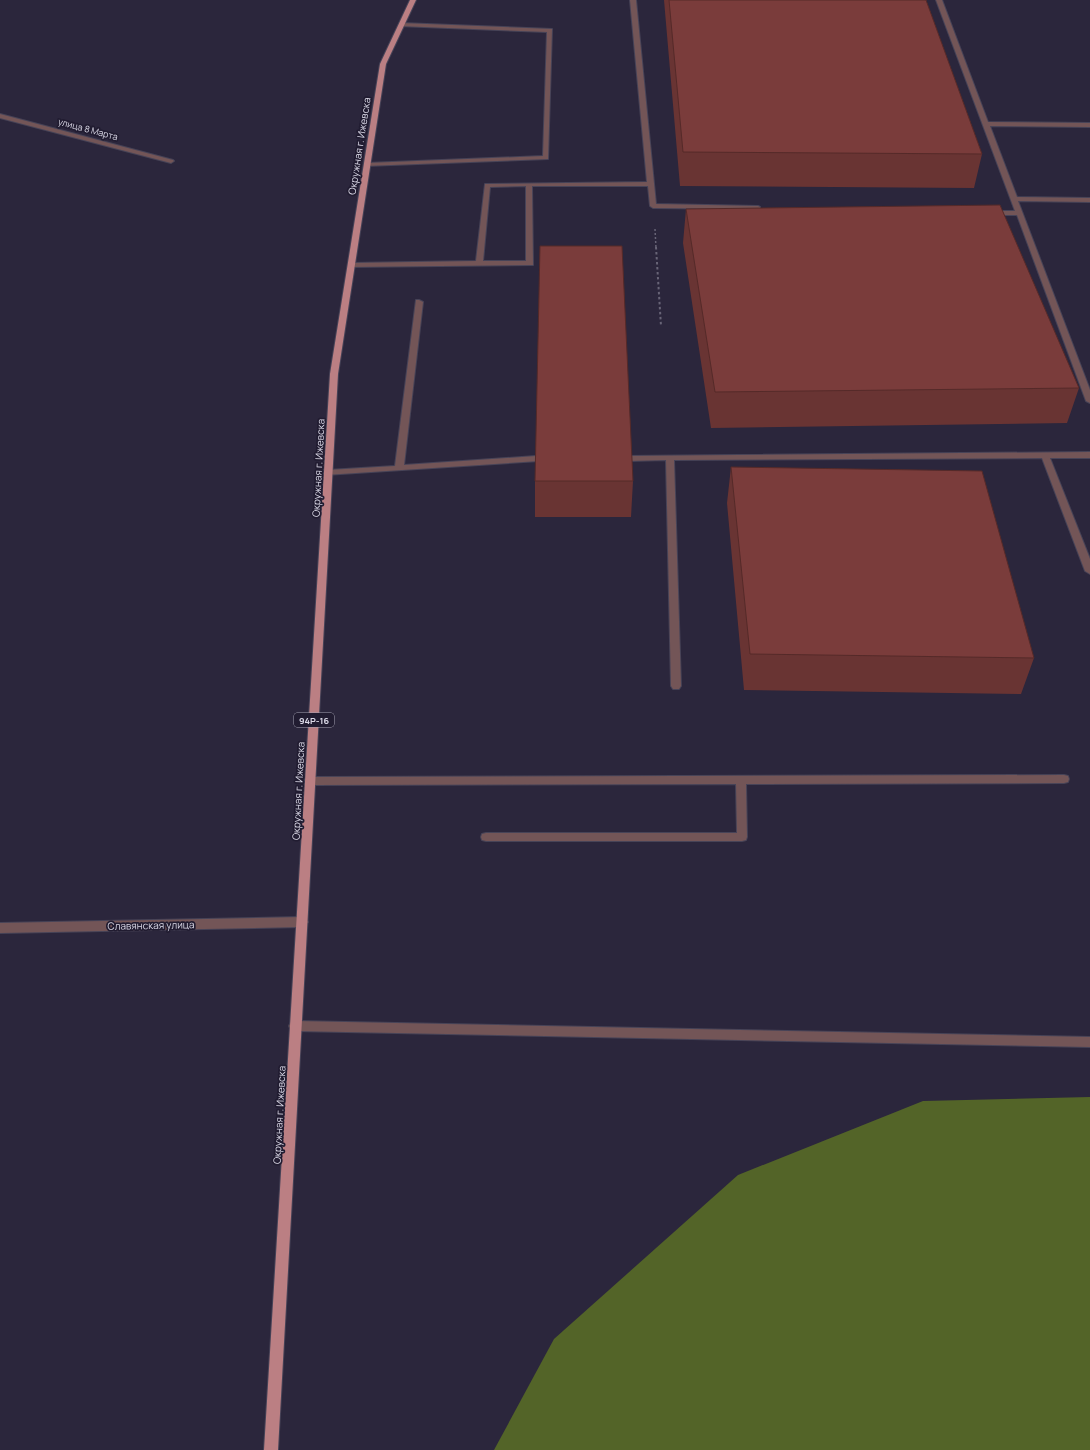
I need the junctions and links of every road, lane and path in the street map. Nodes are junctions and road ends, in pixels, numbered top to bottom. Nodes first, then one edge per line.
1 (413, 0) edge
2 (633, 0) edge
3 (939, 0) edge
4 (401, 25) junction
5 (0, 116) edge
6 (986, 124) junction
7 (1090, 125) edge
8 (171, 161) dead end
9 (367, 164) junction
10 (529, 184) junction
11 (651, 184) junction
12 (1014, 199) junction
13 (1090, 200) edge
14 (653, 206) junction
15 (764, 208) edge
16 (980, 212) edge
17 (1019, 213) junction
18 (479, 263) junction
19 (351, 265) junction
20 (419, 302) dead end
21 (661, 326) dead end
22 (1090, 401) edge
23 (1090, 455) edge
24 (1045, 456) junction
25 (628, 458) edge
26 (670, 458) junction
27 (536, 459) edge
28 (399, 468) junction
29 (328, 474) junction
30 (1090, 571) edge
31 (676, 686) dead end
32 (1064, 779) dead end
33 (741, 780) junction
34 (310, 781) junction
35 (486, 838) dead end
36 (302, 922) junction
37 (0, 928) edge
38 (296, 1026) junction
39 (1090, 1042) edge
40 (271, 1450) edge

1 - 4 main road, Окружная г. Ижевска / 94Р-16
2 - 11 street
3 - 6 street
4 - 9 main road, Окружная г. Ижевска / 94Р-16
4 - 9 street
5 - 8 street, улица 8 Марта
6 - 7 street
6 - 12 street
9 - 19 main road, Окружная г. Ижевска / 94Р-16
10 - 11 street
10 - 18 street
10 - 18 street
11 - 14 street
12 - 13 street
12 - 17 street
14 - 15 street
14 - 21 path
16 - 17 street
17 - 22 street
18 - 19 street
19 - 29 main road, Окружная г. Ижевска / 94Р-16
20 - 28 street
23 - 24 street
24 - 26 street
24 - 30 street
25 - 26 street
26 - 31 street
27 - 28 street
28 - 29 street
29 - 34 main road, Окружная г. Ижевска / 94Р-16
32 - 33 street
33 - 34 street
33 - 35 street
34 - 36 main road, Окружная г. Ижевска / 94Р-16
36 - 37 street, Славянская улица
36 - 38 main road, Окружная г. Ижевска / 94Р-16
38 - 39 street
38 - 40 main road, Окружная г. Ижевска / 94Р-16

